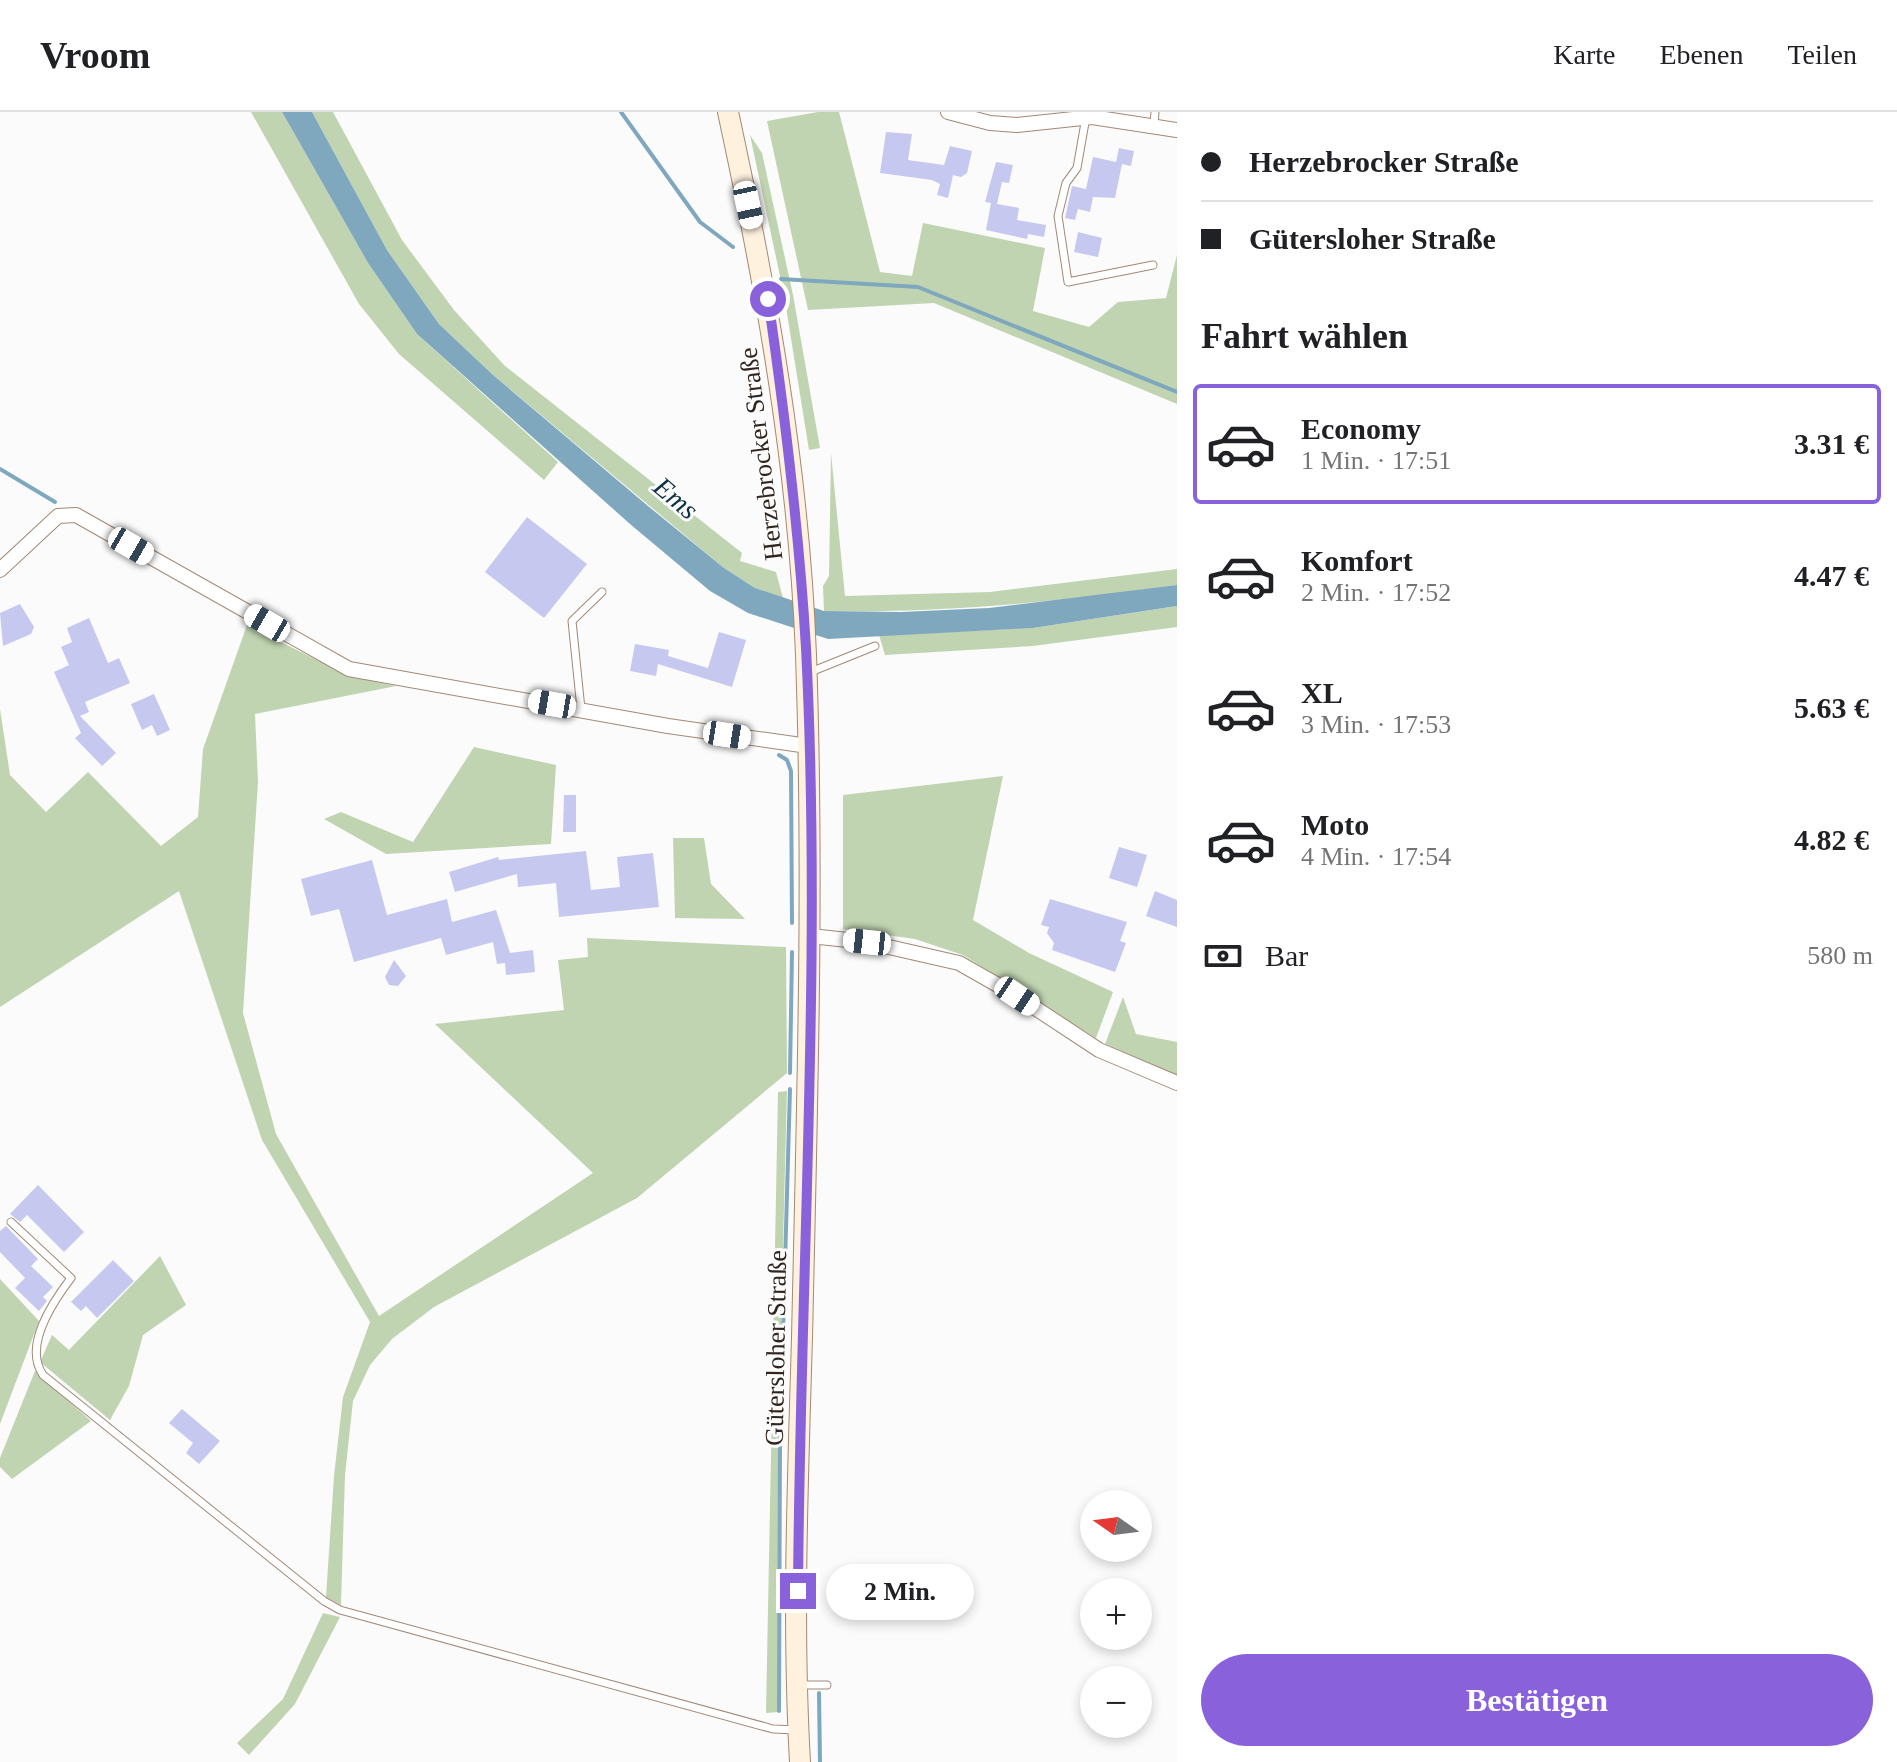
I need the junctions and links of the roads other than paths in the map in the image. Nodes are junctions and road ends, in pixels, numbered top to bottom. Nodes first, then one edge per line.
1 (729, 112) edge
2 (948, 112) edge
3 (1090, 115) edge
4 (1154, 118) edge
5 (1177, 130) edge
6 (1153, 265) dead end
7 (0, 570) edge
8 (602, 592) dead end
9 (875, 646) dead end
10 (806, 651) joint
11 (807, 674) junction
12 (581, 709) junction
13 (808, 746) junction
14 (810, 936) junction
15 (1177, 1083) edge
16 (11, 1222) dead end
17 (798, 1685) junction
18 (827, 1685) dead end
19 (798, 1730) junction
20 (800, 1762) edge

1 - 10 main road, Herzebrocker Straße
2 - 3 street
3 - 4 street
3 - 6 lane
4 - 5 street
7 - 12 street
8 - 12 lane
9 - 11 lane
10 - 11 main road, Gütersloher Straße
11 - 13 main road, Gütersloher Straße
12 - 13 street
13 - 14 main road, Gütersloher Straße
14 - 15 street
14 - 17 main road, Gütersloher Straße
16 - 19 lane
17 - 18 lane
17 - 19 main road, Gütersloher Straße
19 - 20 main road, Gütersloher Straße

